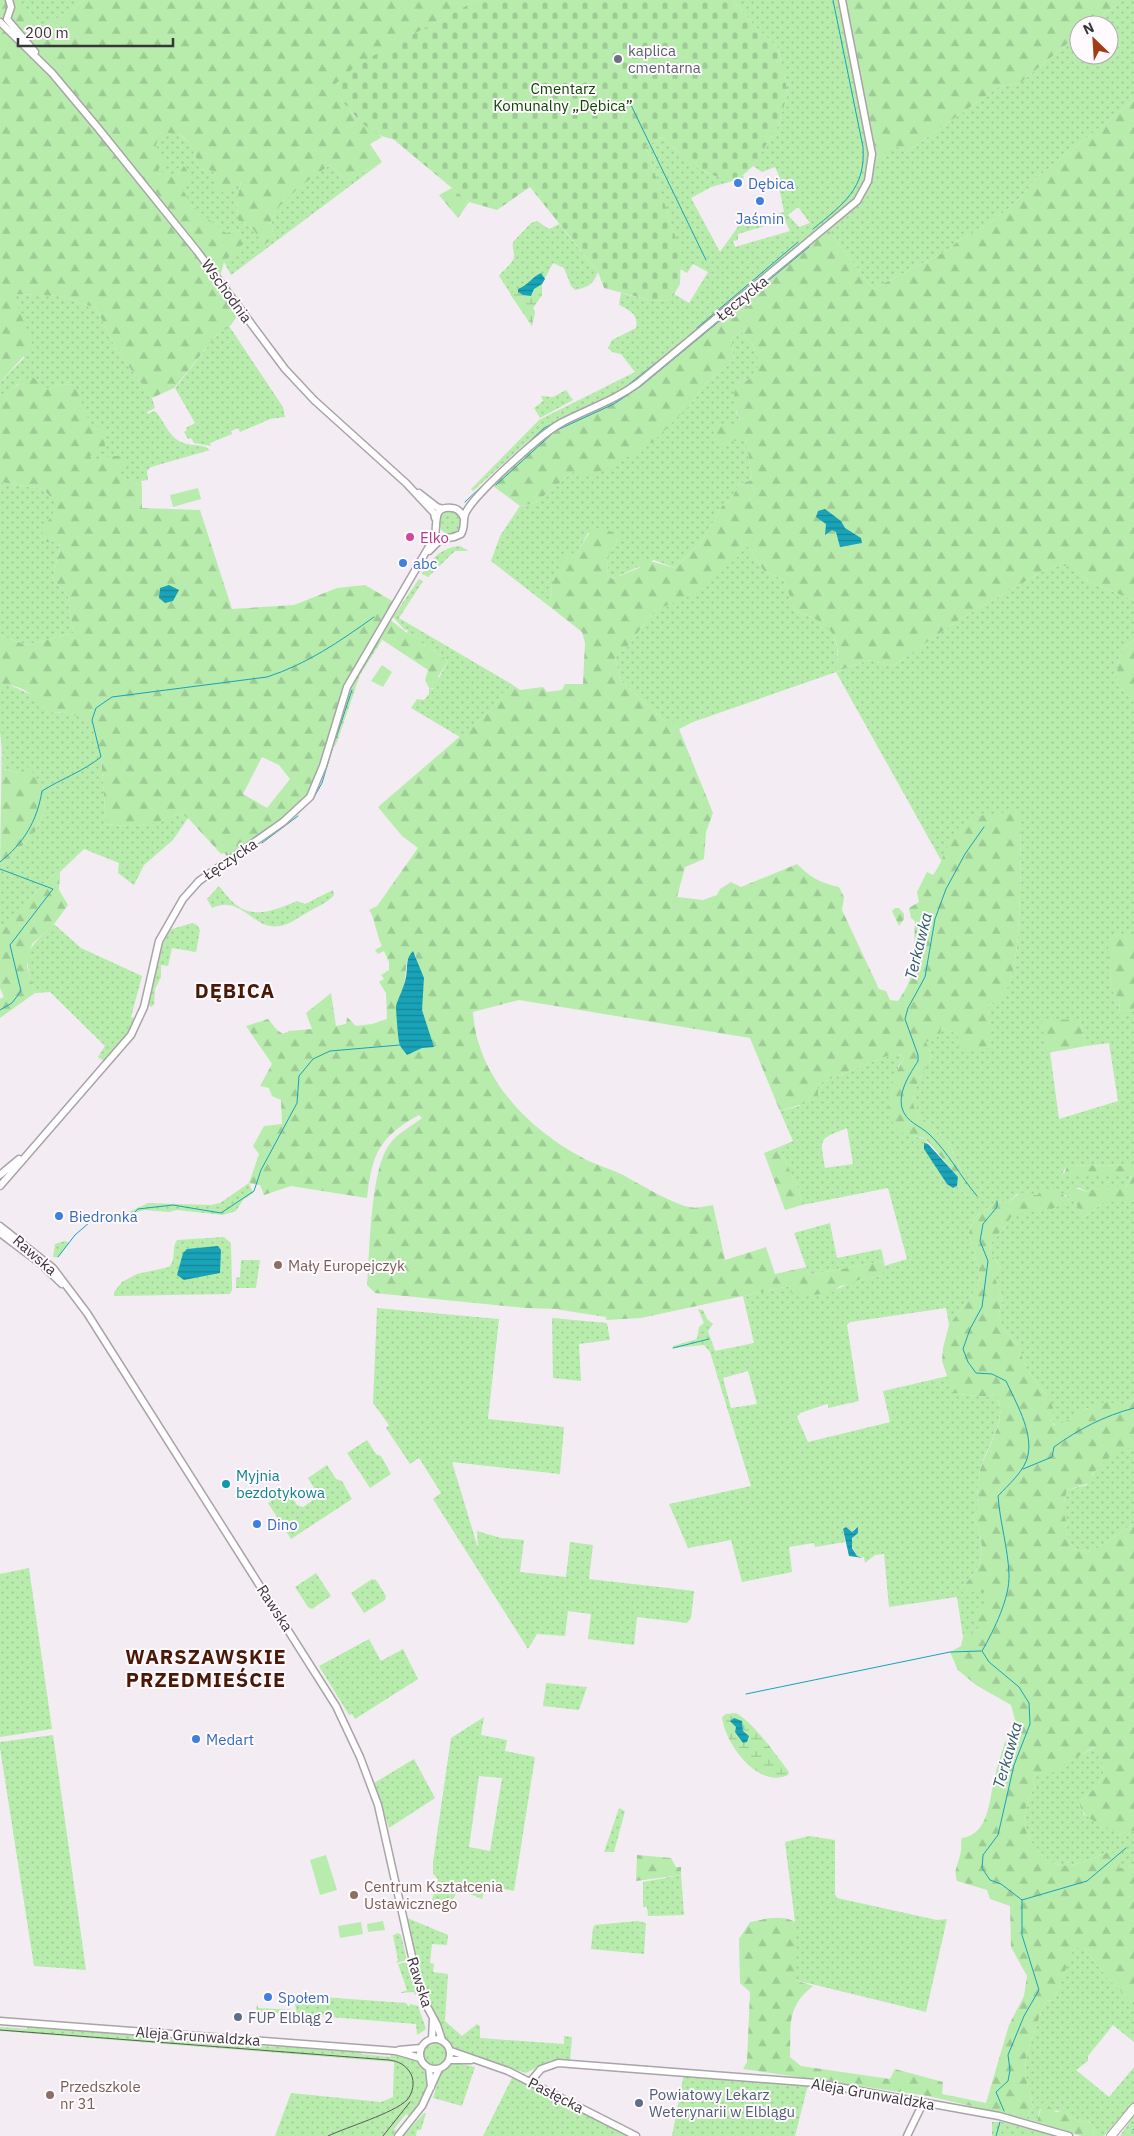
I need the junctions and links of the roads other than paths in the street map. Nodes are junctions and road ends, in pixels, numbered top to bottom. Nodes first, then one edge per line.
1 (9, 0) edge
2 (842, 0) edge
3 (0, 22) edge
4 (42, 61) junction
5 (406, 483) junction
6 (487, 488) junction
7 (456, 508) junction
8 (444, 509) junction
9 (435, 518) junction
10 (464, 518) junction
11 (435, 528) junction
12 (445, 538) junction
13 (421, 562) junction
14 (30, 1150) junction
15 (0, 1175) edge
16 (0, 1186) edge
17 (0, 1226) edge
18 (0, 1233) edge
19 (67, 1288) junction
20 (433, 2018) junction
21 (0, 2021) edge
22 (432, 2039) junction
23 (442, 2040) junction
24 (421, 2048) junction
25 (396, 2051) junction
26 (451, 2051) junction
27 (420, 2058) junction
28 (449, 2060) junction
29 (473, 2060) junction
30 (429, 2068) junction
31 (439, 2069) junction
32 (530, 2082) junction
33 (430, 2087) junction
34 (923, 2103) junction
35 (1134, 2108) edge
36 (1111, 2135) edge
37 (398, 2136) edge
38 (636, 2136) edge
39 (907, 2136) edge
40 (1069, 2136) edge

1 - 4 street, Wschodnia
2 - 6 street, Łęczycka
3 - 4 street, Wschodnia
4 - 5 street, Wschodnia
5 - 8 street
5 - 9 street, Wschodnia
6 - 7 street
6 - 10 street, Łęczycka
7 - 8 street
7 - 10 street
8 - 9 street
9 - 11 street, Łęczycka
10 - 12 street, Łęczycka
11 - 12 street
11 - 13 street, Łęczycka
12 - 13 street, Łęczycka
13 - 14 street, Łęczycka
14 - 15 street, Łęczycka
14 - 16 street, Łęczycka
17 - 19 street, Rawska
18 - 19 street, Rawska
19 - 20 street, Rawska
20 - 22 street, Rawska
20 - 23 street, Rawska
21 - 25 street, Aleja Grunwaldzka
22 - 23 street
22 - 24 street
23 - 26 street
24 - 25 street, Aleja Grunwaldzka
24 - 27 street
25 - 27 street, Aleja Grunwaldzka
26 - 28 street
26 - 29 street, Pasłęcka
27 - 30 street
28 - 29 street, Pasłęcka
28 - 31 street
29 - 32 street, Pasłęcka
30 - 31 street
30 - 33 street
31 - 33 street
32 - 34 street, Aleja Grunwaldzka
32 - 38 street, Pasłęcka
33 - 37 street
34 - 39 street
34 - 40 street, Aleja Grunwaldzka
35 - 36 highway

